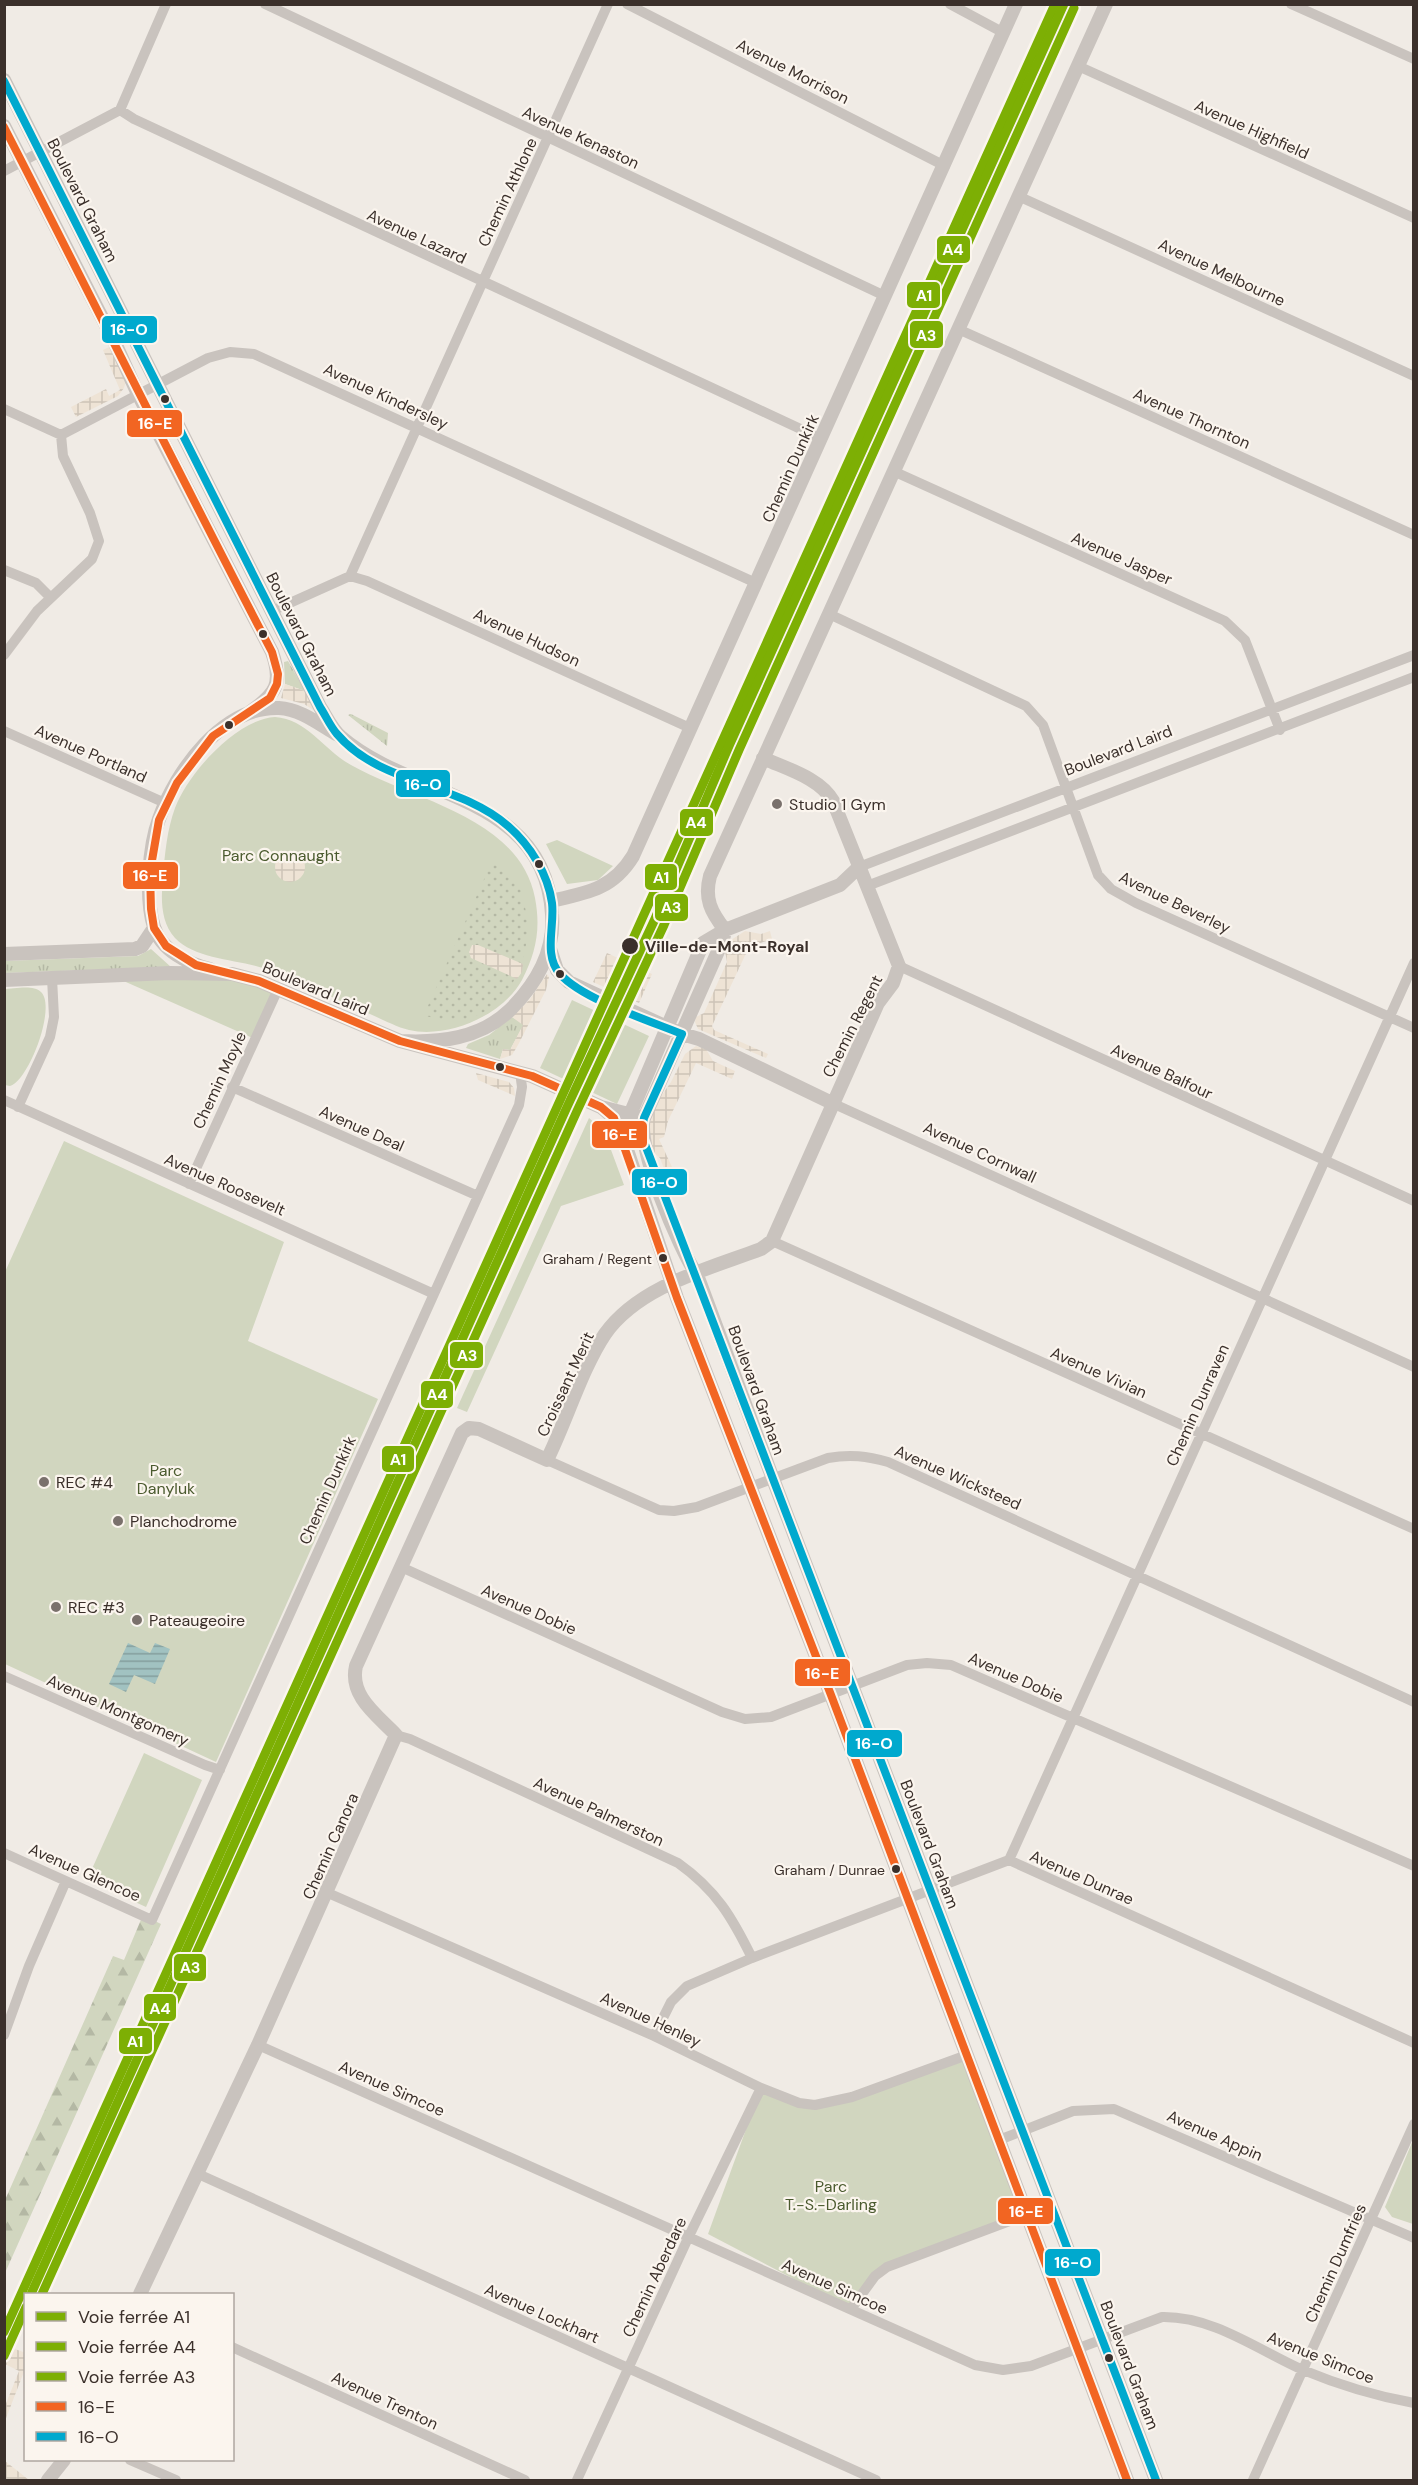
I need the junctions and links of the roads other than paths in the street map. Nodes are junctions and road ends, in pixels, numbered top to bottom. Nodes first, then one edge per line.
1 (166, 4) edge
2 (265, 4) edge
3 (608, 4) edge
4 (627, 4) edge
5 (950, 4) edge
6 (1016, 4) edge
7 (1106, 4) edge
8 (1291, 4) edge
9 (1004, 33) junction
10 (1413, 59) edge
11 (1078, 66) junction
12 (4, 80) edge
13 (120, 110) junction
14 (4, 126) edge
15 (549, 138) junction
16 (40, 153) junction
17 (23, 162) junction
18 (945, 166) junction
19 (4, 171) edge
20 (1018, 196) junction
21 (1413, 218) edge
22 (481, 283) junction
23 (885, 296) junction
24 (958, 329) junction
25 (1413, 376) edge
26 (157, 384) junction
27 (138, 394) junction
28 (4, 409) edge
29 (417, 427) junction
30 (61, 435) junction
31 (822, 439) junction
32 (893, 471) junction
33 (1413, 535) edge
34 (4, 570) edge
35 (350, 576) junction
36 (756, 583) junction
37 (50, 597) junction
38 (272, 611) junction
39 (829, 614) junction
40 (4, 655) edge
41 (1413, 655) edge
42 (1413, 676) edge
43 (1272, 708) junction
44 (250, 712) junction
45 (690, 728) junction
46 (1280, 730) junction
47 (4, 731) edge
48 (338, 735) junction
49 (763, 758) junction
50 (1065, 788) junction
51 (165, 803) junction
52 (1072, 807) junction
53 (859, 867) junction
54 (840, 885) junction
55 (867, 886) junction
56 (551, 901) junction
57 (154, 928) junction
58 (725, 930) junction
59 (550, 949) junction
60 (4, 954) edge
61 (1413, 963) edge
62 (899, 966) junction
63 (232, 974) junction
64 (52, 978) junction
65 (4, 980) edge
66 (278, 988) junction
67 (1389, 1017) junction
68 (668, 1028) junction
69 (1413, 1028) edge
70 (682, 1034) junction
71 (400, 1041) junction
72 (520, 1072) junction
73 (232, 1087) junction
74 (4, 1100) edge
75 (832, 1103) junction
76 (18, 1107) junction
77 (602, 1107) junction
78 (627, 1115) junction
79 (644, 1118) junction
80 (623, 1138) junction
81 (1324, 1161) junction
82 (189, 1184) junction
83 (478, 1197) junction
84 (1413, 1201) edge
85 (772, 1241) junction
86 (697, 1275) junction
87 (673, 1284) junction
88 (434, 1294) junction
89 (1261, 1299) junction
90 (1413, 1367) edge
91 (1200, 1434) junction
92 (547, 1460) junction
93 (772, 1479) junction
94 (752, 1487) junction
95 (1413, 1529) edge
96 (401, 1567) junction
97 (1137, 1576) junction
98 (4, 1676) edge
99 (853, 1687) junction
100 (831, 1695) junction
101 (1413, 1702) edge
102 (1072, 1719) junction
103 (396, 1735) junction
104 (220, 1770) junction
105 (4, 1852) edge
106 (1009, 1860) junction
107 (1413, 1866) edge
108 (66, 1881) junction
109 (930, 1889) junction
110 (328, 1893) junction
111 (906, 1898) junction
112 (152, 1920) joint
113 (752, 1958) junction
114 (4, 2035) edge
115 (654, 2036) junction
116 (1413, 2043) edge
117 (258, 2045) junction
118 (967, 2055) junction
119 (761, 2088) junction
120 (1413, 2124) edge
121 (1022, 2132) junction
122 (999, 2140) junction
123 (196, 2174) junction
124 (1026, 2215) junction
125 (1370, 2221) junction
126 (689, 2236) junction
127 (1413, 2238) edge
128 (141, 2293) edge
129 (851, 2309) junction
130 (1103, 2340) junction
131 (234, 2348) edge
132 (1077, 2349) junction
133 (628, 2368) junction
134 (1303, 2370) junction
135 (1413, 2403) edge
136 (64, 2461) edge
137 (65, 2461) edge
138 (131, 2461) edge
139 (48, 2481) edge
140 (57, 2481) edge
141 (176, 2481) edge
142 (525, 2481) edge
143 (577, 2481) edge
144 (876, 2481) edge
145 (1127, 2481) edge
146 (1156, 2481) edge
147 (1252, 2481) edge

1 - 13 street
2 - 15 street, Avenue Kenaston
3 - 15 street, Chemin Athlone
4 - 18 street, Avenue Morrison
5 - 9 street
6 - 9 street, Chemin Dunkirk
7 - 11 street
8 - 10 street
9 - 18 street, Chemin Dunkirk
11 - 20 street
11 - 21 street, Avenue Highfield
12 - 16 street, Boulevard Graham
13 - 16 street
13 - 22 street, Avenue Lazard
14 - 17 street
15 - 22 street, Chemin Athlone
15 - 23 street, Avenue Kenaston
16 - 17 street
16 - 26 street, Boulevard Graham
17 - 19 street
17 - 27 street
18 - 23 street, Chemin Dunkirk
20 - 24 street
20 - 25 street, Avenue Melbourne
22 - 29 street, Chemin Athlone
22 - 31 street, Avenue Lazard
23 - 31 street, Chemin Dunkirk
24 - 32 street
24 - 33 street, Avenue Thornton
26 - 27 street, Avenue Kindersley
26 - 29 street, Avenue Kindersley
26 - 38 street, Boulevard Graham
27 - 30 street, Avenue Kindersley
27 - 44 street
28 - 30 street
29 - 35 street, Chemin Athlone
29 - 36 street, Avenue Kindersley
30 - 37 street
31 - 36 street, Chemin Dunkirk
32 - 39 street
32 - 43 street, Avenue Jasper
34 - 37 street
35 - 38 street
35 - 45 street, Avenue Hudson
36 - 45 street, Chemin Dunkirk
37 - 40 street
38 - 48 street, Boulevard Graham
39 - 49 street
39 - 50 street, Avenue Beverley
41 - 43 street, Boulevard Laird
42 - 46 street, Boulevard Laird
43 - 46 street, Avenue Jasper
43 - 50 street, Boulevard Laird
44 - 48 street
44 - 51 street
45 - 56 street, Chemin Dunkirk
46 - 52 street, Boulevard Laird
47 - 51 street, Avenue Portland
48 - 56 street, Boulevard Graham
49 - 53 street, Chemin Regent
49 - 58 street
50 - 52 street, Avenue Beverley
50 - 53 street, Boulevard Laird
51 - 57 street
52 - 55 street, Boulevard Laird
52 - 67 street, Avenue Beverley
53 - 54 street, Boulevard Laird
53 - 55 street, Chemin Regent
54 - 55 street, Boulevard Laird
54 - 58 street, Boulevard Laird
55 - 62 street, Chemin Regent
56 - 59 street, Boulevard Graham
57 - 60 street
57 - 63 street
58 - 68 street
58 - 70 street
59 - 68 street, Avenue Cornwall
59 - 71 street, Boulevard Graham
61 - 67 street, Chemin Dunraven
62 - 75 street, Chemin Regent
62 - 81 street, Avenue Balfour
63 - 64 street, Boulevard Laird
63 - 66 street, Boulevard Laird
64 - 65 street, Boulevard Laird
64 - 76 street
66 - 71 street, Boulevard Laird
66 - 73 street, Chemin Moyle
67 - 69 street, Avenue Beverley
67 - 81 street, Chemin Dunraven
68 - 70 street, Avenue Cornwall
68 - 78 street
70 - 75 street, Avenue Cornwall
70 - 79 street
71 - 72 street, Boulevard Laird
72 - 77 street, Boulevard Laird
72 - 83 street, Chemin Dunkirk
73 - 82 street, Chemin Moyle
73 - 83 street, Avenue Deal
74 - 76 street, Avenue Roosevelt
75 - 85 street, Chemin Regent
75 - 89 street, Avenue Cornwall
76 - 82 street, Avenue Roosevelt
77 - 78 street, Boulevard Laird
77 - 80 street, Boulevard Laird
78 - 79 street, Boulevard Laird
78 - 80 street
79 - 86 street, Boulevard Graham
80 - 87 street
81 - 84 street, Avenue Balfour
81 - 89 street, Chemin Dunraven
82 - 88 street, Avenue Roosevelt
83 - 88 street, Chemin Dunkirk
85 - 86 street
85 - 91 street, Avenue Vivian
86 - 87 street
86 - 93 street, Boulevard Graham
87 - 92 street, Croissant Merit
87 - 94 street
88 - 104 street, Chemin Dunkirk
89 - 90 street, Avenue Cornwall
89 - 91 street, Chemin Dunraven
91 - 95 street, Avenue Vivian
91 - 97 street, Chemin Dunraven
92 - 94 street, Avenue Wicksteed
92 - 96 street, Avenue Wicksteed
93 - 94 street, Avenue Wicksteed
93 - 97 street, Avenue Wicksteed
93 - 99 street, Boulevard Graham
94 - 100 street
96 - 100 street, Avenue Dobie
96 - 103 street
97 - 101 street, Avenue Wicksteed
97 - 102 street, Chemin Dunraven
98 - 104 street, Avenue Montgomery
99 - 100 street, Avenue Dobie
99 - 102 street, Avenue Dobie
99 - 109 street, Boulevard Graham
100 - 111 street
102 - 106 street, Chemin Dunraven
102 - 107 street, Avenue Dobie
103 - 110 street, Chemin Canora
103 - 113 street, Avenue Palmerston
104 - 112 street, Chemin Dunkirk
105 - 108 street, Avenue Glencoe
106 - 109 street, Avenue Dunrae
106 - 116 street, Avenue Dunrae
108 - 112 street, Avenue Glencoe
108 - 114 street
109 - 111 street, Avenue Dunrae
109 - 121 street, Boulevard Graham
110 - 115 street, Avenue Henley
110 - 117 street, Chemin Canora
111 - 113 street, Avenue Dunrae
111 - 118 street
113 - 115 street, Avenue Dunrae
115 - 119 street, Avenue Henley
117 - 123 street, Chemin Canora
117 - 126 street, Avenue Simcoe
118 - 119 street, Avenue Henley
118 - 122 street
119 - 126 street, Chemin Aberdare
120 - 125 street, Chemin Dumfries
121 - 122 street, Avenue Appin
121 - 125 street, Avenue Appin
121 - 130 street, Boulevard Graham
122 - 124 street
123 - 128 street, Chemin Canora
123 - 133 street, Avenue Lockhart
124 - 129 street
124 - 132 street
125 - 127 street, Avenue Appin
125 - 134 street, Chemin Dumfries
126 - 129 street, Avenue Simcoe
126 - 133 street, Chemin Aberdare
129 - 132 street, Avenue Simcoe
130 - 132 street, Avenue Simcoe
130 - 134 street, Avenue Simcoe
130 - 146 street, Boulevard Graham
131 - 142 street, Avenue Trenton
132 - 145 street
133 - 143 street, Chemin Aberdare
133 - 144 street, Avenue Lockhart
134 - 135 street, Avenue Simcoe
134 - 147 street, Chemin Dumfries
136 - 139 street
137 - 140 street
138 - 141 street

